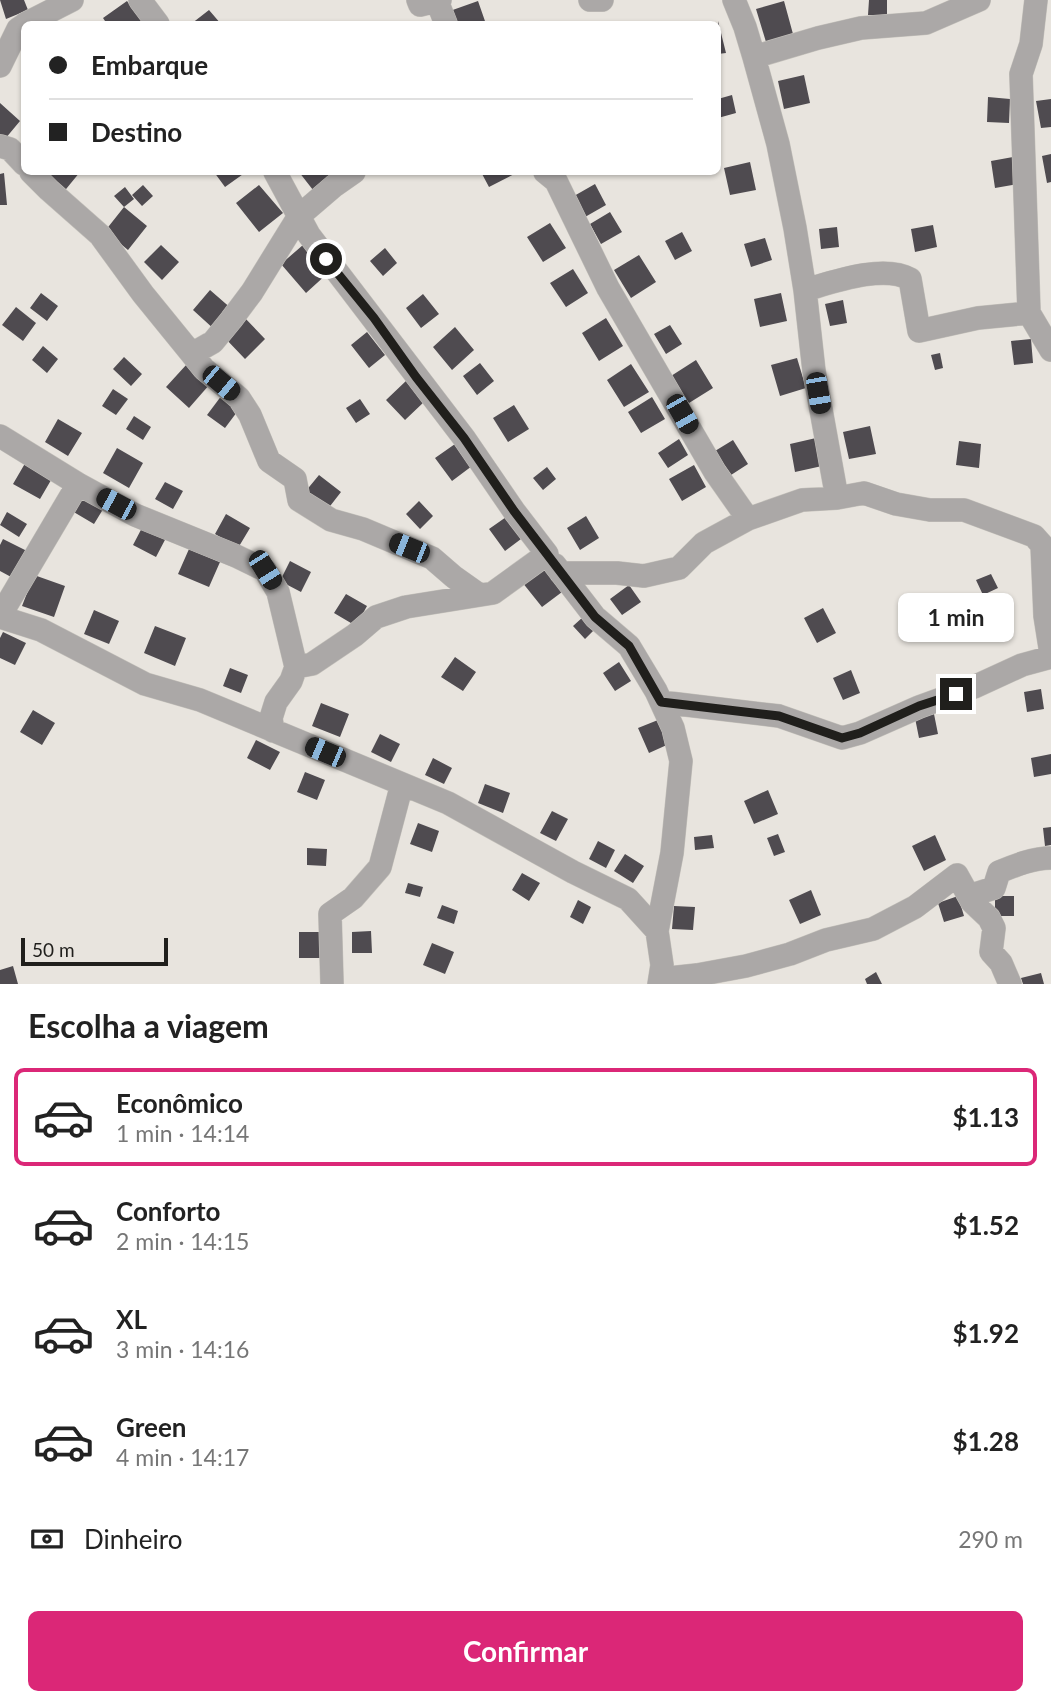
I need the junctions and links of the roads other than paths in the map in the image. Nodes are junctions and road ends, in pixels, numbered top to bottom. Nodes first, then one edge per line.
1 (72, 0) edge
2 (140, 0) edge
3 (418, 0) edge
4 (439, 0) edge
5 (590, 0) edge
6 (602, 0) edge
7 (734, 0) edge
8 (979, 0) edge
9 (1037, 0) edge
10 (33, 21) edge
11 (156, 21) edge
12 (445, 21) edge
13 (21, 27) edge
14 (754, 57) junction
15 (0, 66) edge
16 (0, 146) edge
17 (21, 161) edge
18 (34, 175) edge
19 (277, 175) edge
20 (350, 175) edge
21 (549, 175) edge
22 (299, 216) junction
23 (804, 289) junction
24 (1029, 313) junction
25 (1051, 350) edge
26 (192, 354) junction
27 (0, 436) edge
28 (78, 484) junction
29 (837, 498) junction
30 (748, 519) junction
31 (1043, 534) edge
32 (547, 554) junction
33 (561, 573) junction
34 (478, 594) junction
35 (0, 617) edge
36 (1051, 656) edge
37 (296, 667) junction
38 (661, 702) junction
39 (273, 731) junction
40 (402, 784) junction
41 (1051, 858) edge
42 (968, 896) junction
43 (657, 932) junction
44 (660, 982) edge
45 (332, 984) edge
46 (1010, 984) edge

1 - 10 street
2 - 11 street
3 - 4 street
4 - 12 street
5 - 6 street
7 - 14 street
8 - 14 street
9 - 24 street
13 - 15 street
14 - 23 street
16 - 17 street
18 - 26 street
19 - 22 street
20 - 22 street
21 - 30 street
22 - 26 street
22 - 32 street
23 - 24 street
23 - 29 street
24 - 25 street
26 - 34 street
27 - 28 street
28 - 35 street
28 - 37 street
29 - 30 street
29 - 31 street
30 - 33 street
31 - 36 street
32 - 33 street
32 - 34 street
33 - 38 street
34 - 37 street
35 - 39 street
36 - 38 street
37 - 39 street
38 - 43 street
39 - 40 street
40 - 43 street
40 - 45 street
41 - 42 street
42 - 44 street
42 - 46 street
43 - 44 street

